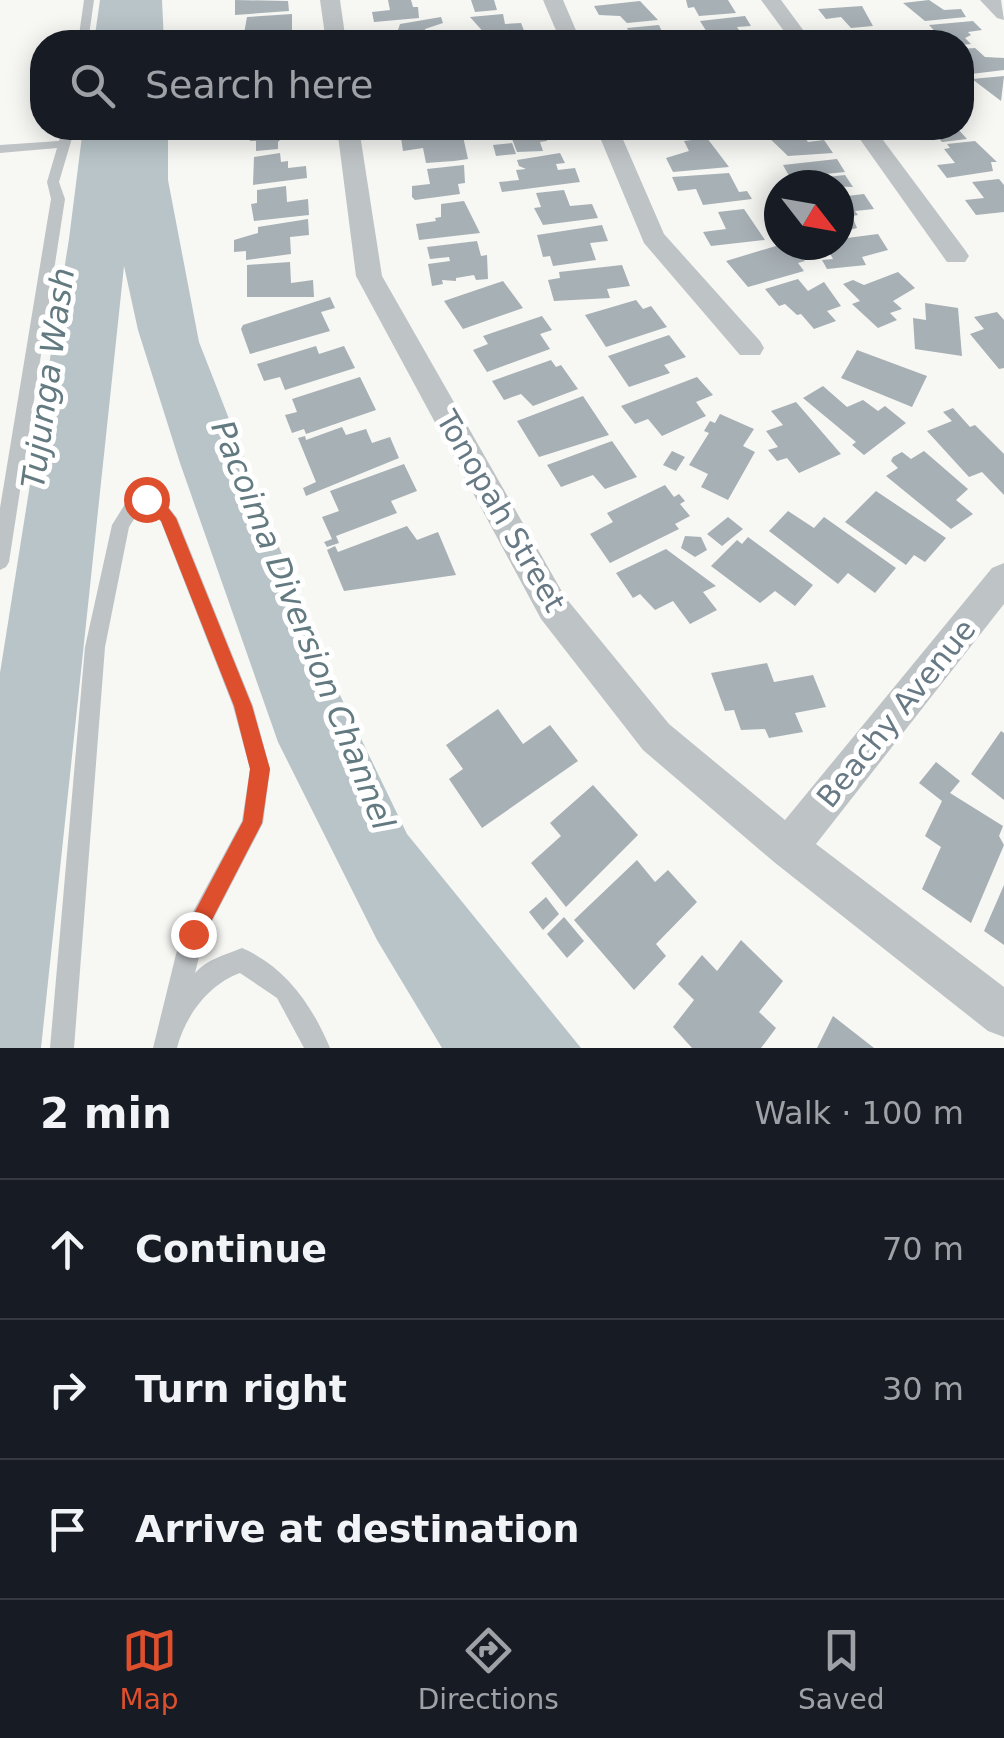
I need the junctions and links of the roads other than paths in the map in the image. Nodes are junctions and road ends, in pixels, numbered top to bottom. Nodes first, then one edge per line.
1 (89, 0) edge
2 (330, 0) edge
3 (553, 0) edge
4 (771, 0) edge
5 (990, 0) edge
6 (1004, 14) edge
7 (85, 30) edge
8 (334, 30) edge
9 (566, 30) edge
10 (793, 30) edge
11 (67, 140) edge
12 (350, 140) edge
13 (612, 140) edge
14 (872, 140) edge
15 (66, 144) junction
16 (0, 149) edge
17 (956, 256) dead end
18 (750, 348) dead end
19 (0, 562) edge
20 (1004, 578) edge
21 (788, 848) junction
22 (1004, 1014) edge
23 (171, 1023) junction
24 (62, 1048) edge
25 (165, 1048) edge
26 (318, 1048) edge

1 - 7 lane
2 - 8 street
3 - 9 street
4 - 10 street
5 - 6 street
11 - 15 lane
12 - 21 street, Tonopah Street
13 - 18 street
14 - 17 street
15 - 16 lane
15 - 19 lane
20 - 21 street, Beachy Avenue
21 - 22 street, Tonopah Street
23 - 24 lane
23 - 25 lane
23 - 26 lane

